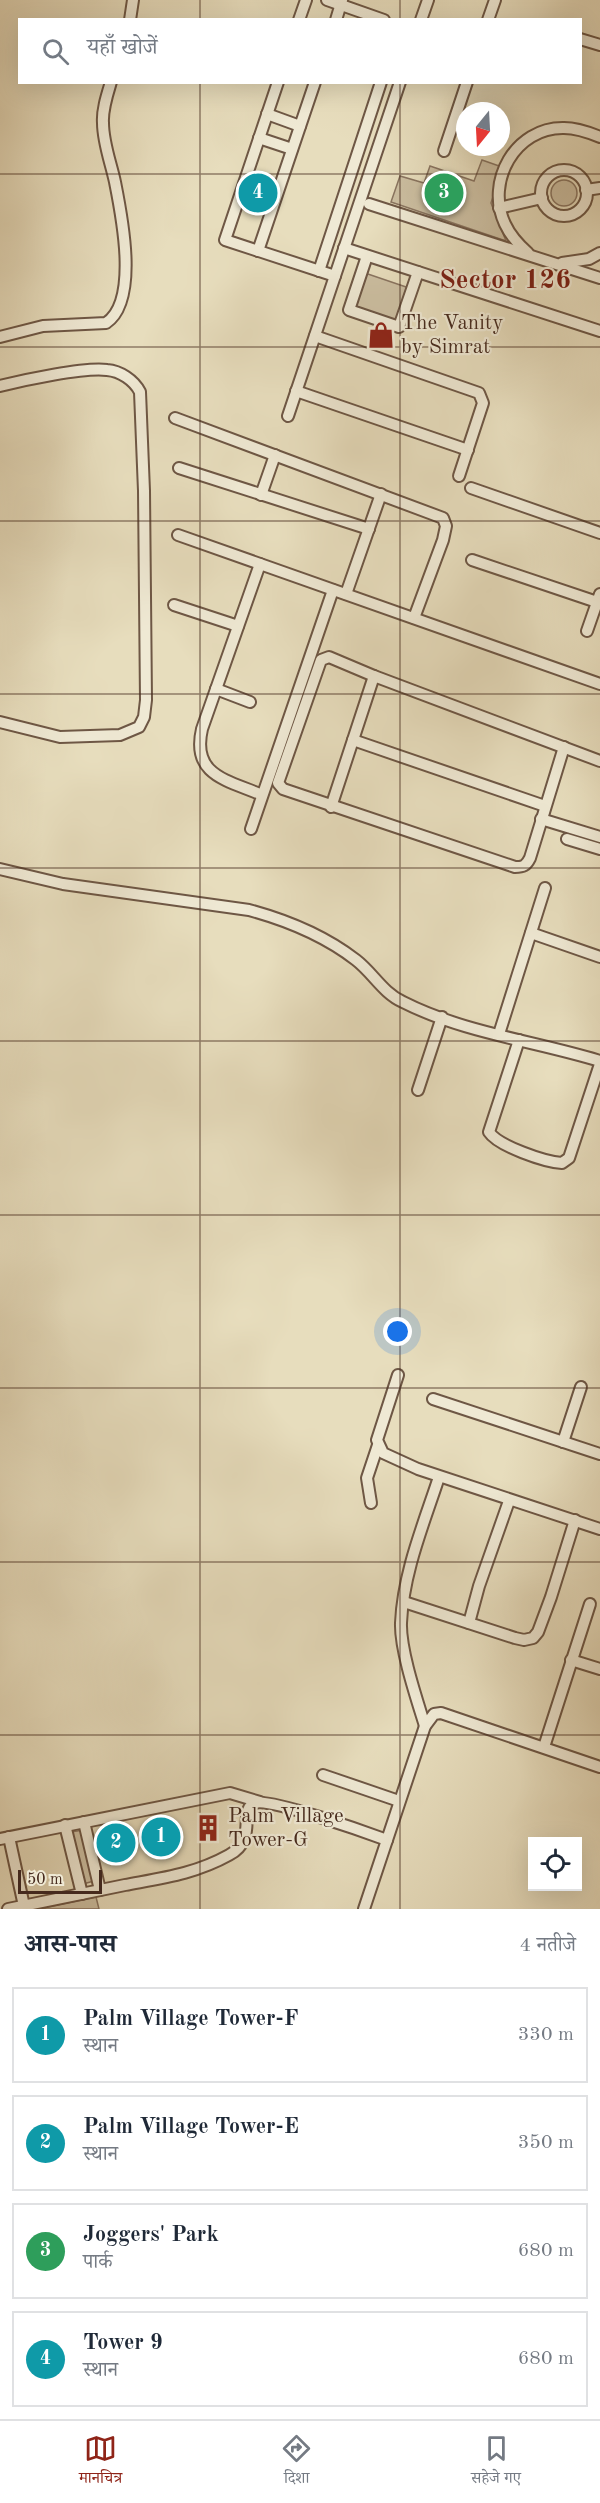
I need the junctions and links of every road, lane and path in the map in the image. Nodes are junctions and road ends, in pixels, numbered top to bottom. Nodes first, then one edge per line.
1 (133, 0) edge
2 (306, 0) edge
3 (327, 0) edge
4 (428, 0) edge
5 (495, 0) edge
6 (341, 2) edge
7 (130, 18) edge
8 (300, 18) edge
9 (337, 18) edge
10 (379, 18) edge
11 (422, 18) edge
12 (489, 18) edge
13 (582, 40) edge
14 (600, 45) edge
15 (111, 84) edge
16 (277, 84) edge
17 (314, 84) edge
18 (380, 84) edge
19 (399, 84) edge
20 (466, 84) edge
21 (267, 114) junction
22 (300, 126) junction
23 (600, 137) edge
24 (259, 138) junction
25 (292, 149) junction
26 (444, 151) dead end
27 (600, 188) edge
28 (586, 190) junction
29 (542, 198) junction
30 (369, 204) dead end
31 (499, 208) junction
32 (344, 248) junction
33 (258, 251) junction
34 (600, 253) edge
35 (367, 256) junction
36 (531, 256) junction
37 (552, 263) junction
38 (319, 271) junction
39 (418, 272) junction
40 (335, 276) junction
41 (600, 278) edge
42 (600, 331) edge
43 (315, 336) junction
44 (0, 337) edge
45 (0, 386) edge
46 (296, 391) junction
47 (288, 416) dead end
48 (175, 418) dead end
49 (468, 450) junction
50 (275, 455) junction
51 (179, 468) dead end
52 (459, 476) dead end
53 (471, 488) dead end
54 (381, 494) junction
55 (261, 495) junction
56 (369, 529) junction
57 (600, 533) edge
58 (178, 535) dead end
59 (472, 560) dead end
60 (260, 564) junction
61 (333, 590) junction
62 (346, 594) junction
63 (599, 598) edge
64 (174, 605) dead end
65 (414, 618) junction
66 (238, 626) junction
67 (587, 631) dead end
68 (374, 676) junction
69 (600, 684) edge
70 (216, 689) junction
71 (250, 702) dead end
72 (0, 722) edge
73 (353, 740) junction
74 (564, 747) junction
75 (600, 761) edge
76 (262, 795) junction
77 (545, 806) junction
78 (331, 807) junction
79 (541, 819) junction
80 (250, 829) dead end
81 (600, 837) edge
82 (567, 839) dead end
83 (600, 849) edge
84 (0, 869) edge
85 (545, 888) dead end
86 (531, 933) junction
87 (600, 957) edge
88 (442, 1017) junction
89 (499, 1034) junction
90 (519, 1040) junction
91 (600, 1063) edge
92 (418, 1090) dead end
93 (398, 1375) dead end
94 (581, 1387) dead end
95 (433, 1399) dead end
96 (563, 1442) junction
97 (378, 1445) junction
98 (600, 1454) edge
99 (440, 1477) junction
100 (509, 1501) junction
101 (371, 1503) dead end
102 (575, 1520) junction
103 (600, 1529) edge
104 (404, 1602) junction
105 (590, 1604) dead end
106 (469, 1623) junction
107 (572, 1660) junction
108 (600, 1669) edge
109 (425, 1726) junction
110 (544, 1747) junction
111 (600, 1767) edge
112 (322, 1775) dead end
113 (399, 1801) junction
114 (260, 1802) junction
115 (84, 1822) junction
116 (65, 1826) junction
117 (5, 1838) edge
118 (387, 1840) junction
119 (100, 1890) junction
120 (81, 1894) junction
121 (24, 1906) junction
122 (8, 1909) edge
123 (364, 1909) edge

1 - 7 street
2 - 8 street
3 - 6 street
4 - 11 street
5 - 12 street
6 - 9 street
6 - 10 street
13 - 14 street
15 - 44 street
16 - 21 street
17 - 22 street
18 - 38 street
19 - 32 street
20 - 26 street
21 - 22 street
21 - 24 street
22 - 25 street
23 - 31 street
24 - 25 street
24 - 33 street
25 - 33 street
27 - 28 street
28 - 29 street
28 - 29 street
29 - 31 street
30 - 36 street
31 - 36 street
32 - 35 street
32 - 40 street
33 - 38 street
34 - 37 street
35 - 39 street
35 - 39 street
36 - 37 street
37 - 41 street
38 - 40 street
39 - 42 street
40 - 43 street
43 - 46 street
43 - 49 street
45 - 72 street
46 - 47 street
46 - 49 street
48 - 50 street
49 - 52 street
50 - 54 street
50 - 55 street
51 - 55 street
53 - 57 street
54 - 56 street
54 - 65 street
55 - 56 street
56 - 62 street
58 - 60 street
59 - 63 street
60 - 61 street
60 - 66 street
61 - 62 street
61 - 76 street
62 - 65 street
63 - 67 street
64 - 66 street
65 - 69 street
66 - 70 street
68 - 73 street
68 - 74 street
68 - 78 street
70 - 71 street
70 - 76 street
73 - 77 street
73 - 78 street
74 - 75 street
74 - 77 street
76 - 80 street
77 - 79 street
78 - 79 street
79 - 81 street
82 - 83 street
84 - 88 street
85 - 86 street
86 - 87 street
86 - 89 street
88 - 89 street
88 - 92 street
89 - 90 street
90 - 91 street
90 - 91 street
93 - 97 street
94 - 96 street
95 - 96 street
96 - 98 street
97 - 99 street
97 - 101 street
99 - 100 street
99 - 104 street
100 - 102 street
100 - 106 street
102 - 103 street
102 - 106 street
104 - 106 street
104 - 109 street
105 - 107 street
107 - 108 street
107 - 110 street
109 - 110 street
109 - 113 street
110 - 111 street
112 - 113 street
113 - 118 street
114 - 115 street
114 - 118 street
114 - 119 street
115 - 116 street
115 - 119 street
116 - 117 street
116 - 120 street
117 - 121 street
118 - 123 street
119 - 120 street
120 - 121 street
121 - 122 street

